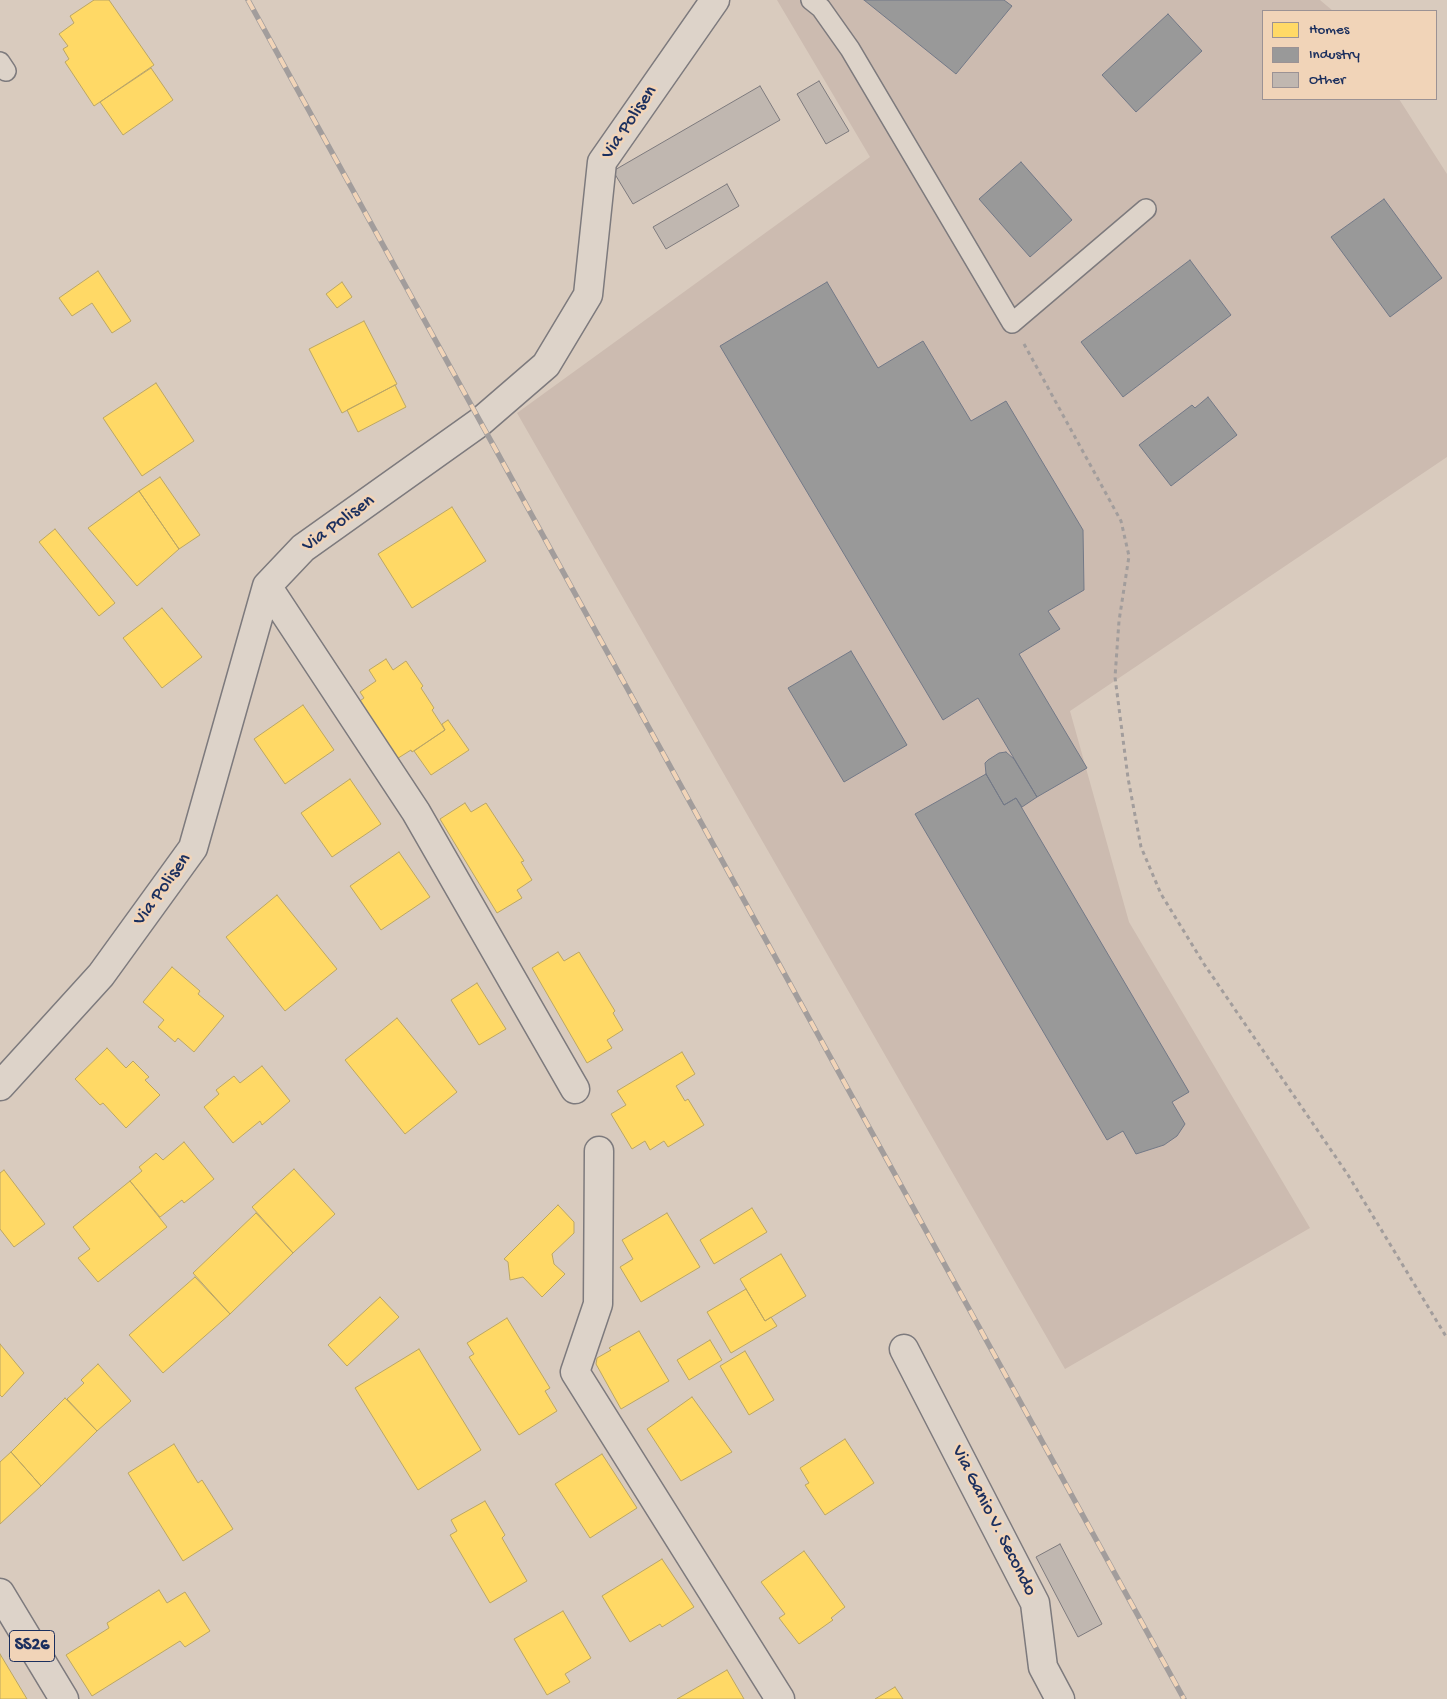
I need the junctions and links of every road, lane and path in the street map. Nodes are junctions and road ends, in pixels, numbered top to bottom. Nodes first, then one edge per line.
1 (715, 0) edge
2 (812, 0) edge
3 (1146, 209) dead end
4 (1012, 323) junction
5 (267, 586) junction
6 (0, 1086) edge
7 (575, 1089) dead end
8 (599, 1151) dead end
9 (1447, 1338) edge
10 (904, 1349) dead end
11 (0, 1593) edge
12 (8, 1622) edge
13 (64, 1699) edge
14 (780, 1699) edge
15 (1060, 1699) edge

1 - 5 street, Via Polisen
2 - 4 lane
3 - 4 lane
4 - 9 path
5 - 6 street, Via Polisen
5 - 7 street
8 - 14 street
10 - 15 street, Via Ganio V. Secondo
11 - 12 street, SS26
12 - 13 street, SS26

